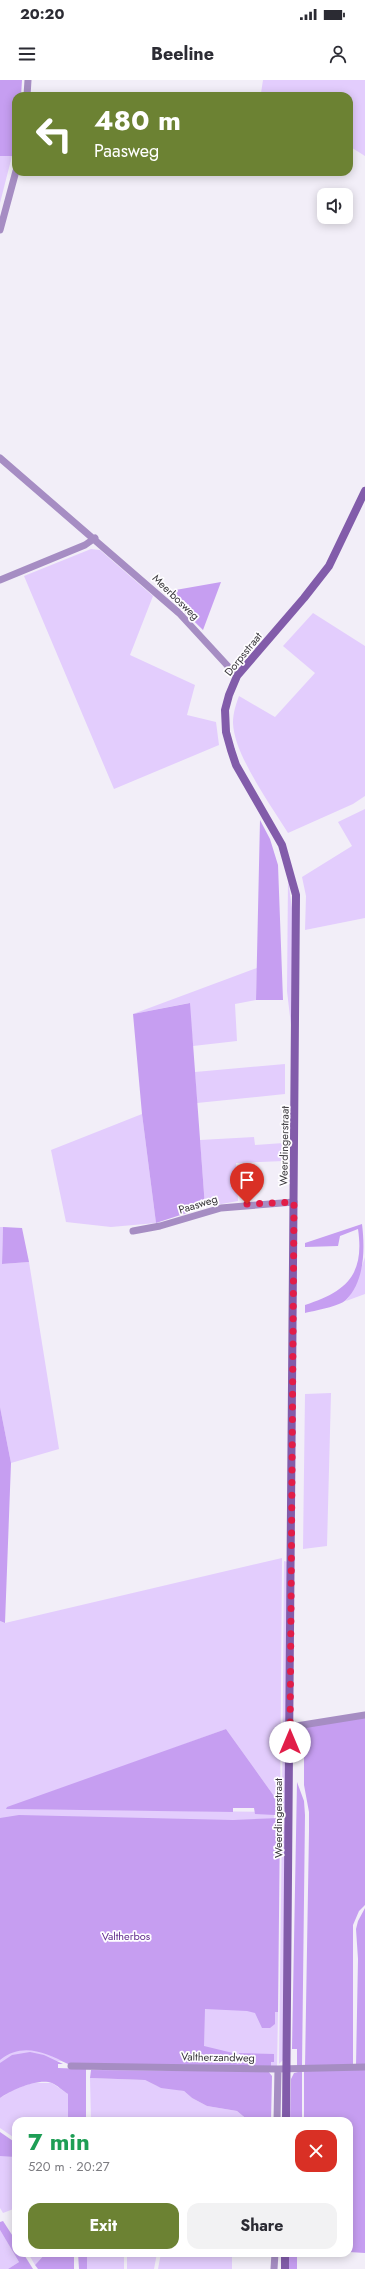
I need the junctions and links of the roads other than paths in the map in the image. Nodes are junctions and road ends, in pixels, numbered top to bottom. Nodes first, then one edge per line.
1 (28, 80) edge
2 (27, 92) edge
3 (15, 176) edge
4 (0, 230) edge
5 (0, 458) edge
6 (365, 491) edge
7 (95, 538) junction
8 (0, 580) edge
9 (237, 676) junction
10 (282, 845) joint
11 (294, 1202) junction
12 (133, 1231) dead end
13 (365, 1715) edge
14 (290, 1727) junction
15 (71, 2066) dead end
16 (365, 2067) edge
17 (278, 2069) junction
18 (287, 2069) junction
19 (277, 2117) edge
20 (286, 2117) edge
21 (275, 2257) edge
22 (285, 2257) edge
23 (274, 2269) edge
24 (285, 2269) edge

1 - 2 street
3 - 4 street
5 - 7 street, Meerbosweg
6 - 9 main road, Dorpsstraat
7 - 8 street
7 - 9 street, Meerbosweg
9 - 10 main road, Dorpsstraat
10 - 11 main road, Weerdingerstraat
11 - 12 street, Paasweg
11 - 14 main road, Weerdingerstraat
13 - 14 street
14 - 18 main road, Weerdingerstraat
15 - 17 street, Valtherzandweg
16 - 18 street, Valtherzandweg
17 - 18 street, Valtherzandweg
17 - 19 street
18 - 20 main road, Weerdingerstraat
21 - 23 street
22 - 24 main road

